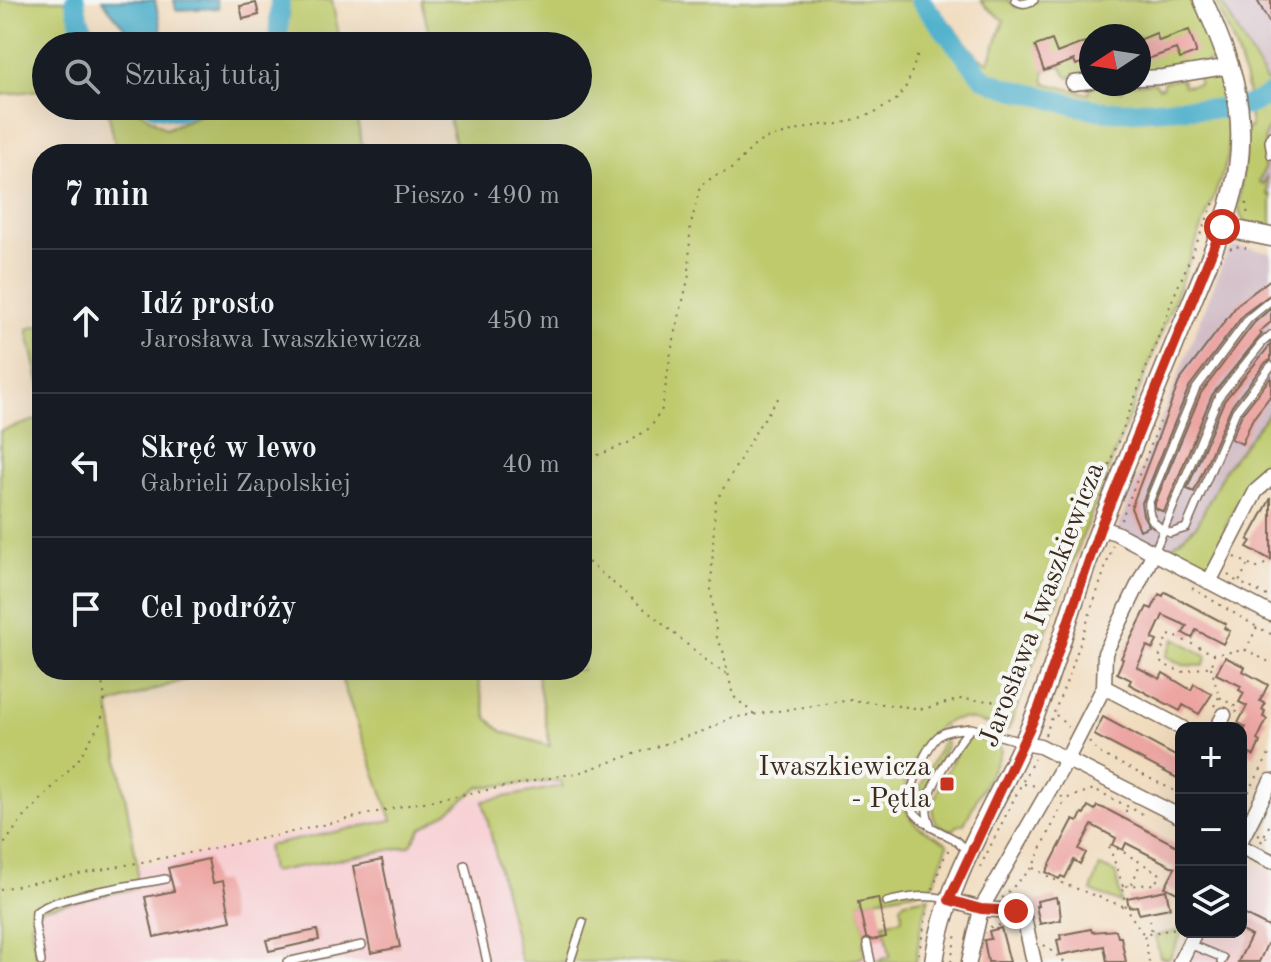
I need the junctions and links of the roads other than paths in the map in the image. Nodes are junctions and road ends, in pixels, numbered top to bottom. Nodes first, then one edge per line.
1 (1015, 0) edge
2 (1034, 0) edge
3 (1203, 0) edge
4 (1232, 73) junction
5 (1151, 78) edge
6 (1079, 82) edge
7 (1073, 83) dead end
8 (1271, 135) edge
9 (1271, 155) edge
10 (1222, 227) junction
11 (1271, 237) edge
12 (1271, 300) edge
13 (1271, 335) edge
14 (1271, 366) edge
15 (1271, 478) edge
16 (1163, 530) junction
17 (1108, 531) junction
18 (1153, 554) junction
19 (1209, 582) junction
20 (1271, 614) edge
21 (1104, 687) junction
22 (1179, 722) edge
23 (971, 728) junction
24 (1032, 744) junction
25 (1067, 759) junction
26 (1271, 781) edge
27 (1175, 814) edge
28 (931, 827) junction
29 (1247, 828) edge
30 (1247, 850) edge
31 (975, 860) junction
32 (1271, 861) edge
33 (465, 865) dead end
34 (165, 879) dead end
35 (887, 902) dead end
36 (956, 902) junction
37 (981, 909) junction
38 (583, 922) dead end
39 (1192, 938) edge
40 (867, 943) dead end
41 (362, 945) dead end
42 (41, 962) edge
43 (287, 962) edge
44 (487, 962) edge
45 (570, 962) edge
46 (871, 962) edge
47 (934, 962) edge
48 (969, 962) edge
49 (1034, 962) edge
50 (1180, 962) edge
51 (1221, 962) edge

1 - 2 lane
3 - 4 street, Jarosława Iwaszkiewicza
4 - 5 street
4 - 10 street, Jarosława Iwaszkiewicza
6 - 7 street
8 - 9 lane
10 - 11 street
10 - 17 street, Jarosława Iwaszkiewicza
12 - 16 lane
13 - 16 lane
14 - 16 lane
15 - 19 street
16 - 18 lane
17 - 18 street
17 - 24 street, Jarosława Iwaszkiewicza
18 - 19 street
18 - 21 street
19 - 20 street
21 - 22 street
21 - 25 street
23 - 24 lane
23 - 28 lane
23 - 28 lane
24 - 25 street
24 - 31 street, Jarosława Iwaszkiewicza
25 - 27 street
25 - 37 street
26 - 29 street
28 - 31 lane
30 - 32 street
31 - 36 street, Jarosława Iwaszkiewicza
33 - 44 lane
34 - 42 lane
35 - 36 lane
36 - 37 street
36 - 47 street, Jarosława Iwaszkiewicza
37 - 48 street
37 - 49 street
38 - 45 lane
39 - 50 street
39 - 51 lane
40 - 46 lane
41 - 43 lane

